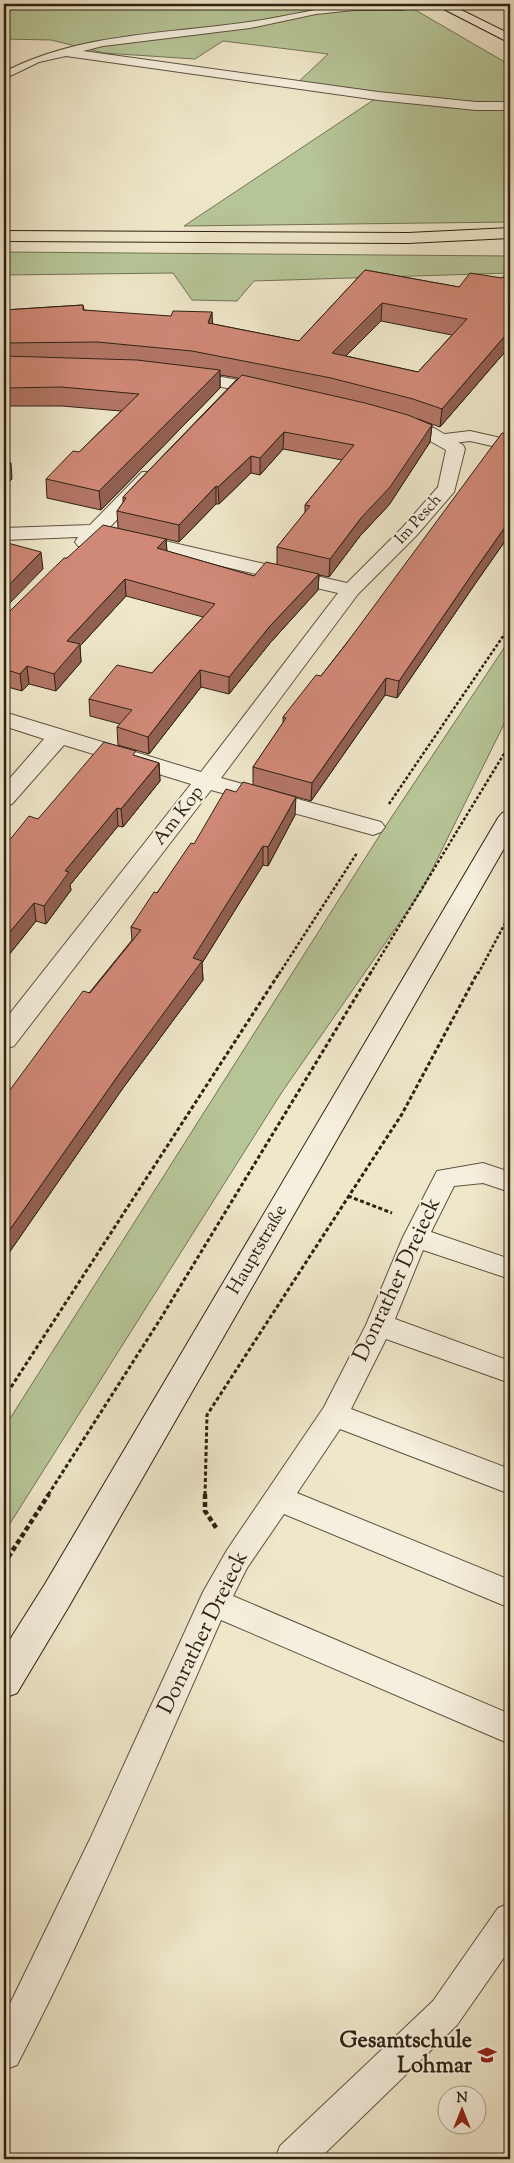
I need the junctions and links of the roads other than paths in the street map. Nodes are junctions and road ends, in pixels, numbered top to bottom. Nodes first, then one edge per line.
1 (418, 4) edge
2 (440, 4) edge
3 (510, 38) edge
4 (63, 52) junction
5 (227, 64) dead end
6 (4, 76) edge
7 (240, 77) junction
8 (510, 106) edge
9 (510, 233) edge
10 (4, 236) edge
11 (510, 245) edge
12 (4, 246) edge
13 (162, 372) edge
14 (236, 385) junction
15 (290, 394) edge
16 (223, 399) edge
17 (380, 417) edge
18 (445, 439) junction
19 (510, 445) edge
20 (162, 462) edge
21 (95, 532) junction
22 (4, 534) edge
23 (74, 553) edge
24 (351, 590) junction
25 (4, 719) edge
26 (60, 736) junction
27 (206, 781) junction
28 (4, 799) edge
29 (510, 818) edge
30 (373, 828) road end
31 (4, 1039) edge
32 (510, 1182) edge
33 (419, 1231) junction
34 (510, 1269) edge
35 (379, 1325) junction
36 (510, 1372) edge
37 (334, 1415) junction
38 (510, 1482) edge
39 (277, 1498) junction
40 (510, 1594) edge
41 (214, 1602) junction
42 (4, 1681) edge
43 (510, 1729) edge
44 (510, 1920) edge
45 (4, 2052) edge
46 (293, 2159) edge

1 - 4 lane
2 - 3 street
4 - 6 lane
4 - 7 lane
5 - 7 lane
7 - 8 lane
9 - 10 highway
11 - 12 highway
13 - 14 street
14 - 15 street
14 - 16 street
17 - 18 street
18 - 19 lane
18 - 24 street, Im Pesch
20 - 21 street
21 - 22 street
21 - 23 street
21 - 24 street
24 - 27 street, Am Kop
25 - 26 street
26 - 27 street
26 - 28 street
27 - 30 street
27 - 31 street, Am Kop
29 - 42 street, Hauptstraße
32 - 33 lane, Donrather Dreieck
33 - 34 lane
33 - 35 lane, Donrather Dreieck
35 - 36 lane
35 - 37 lane, Donrather Dreieck
37 - 38 lane
37 - 39 lane, Donrather Dreieck
39 - 40 lane
39 - 41 lane, Donrather Dreieck
41 - 43 lane
41 - 45 lane, Donrather Dreieck
44 - 46 lane

